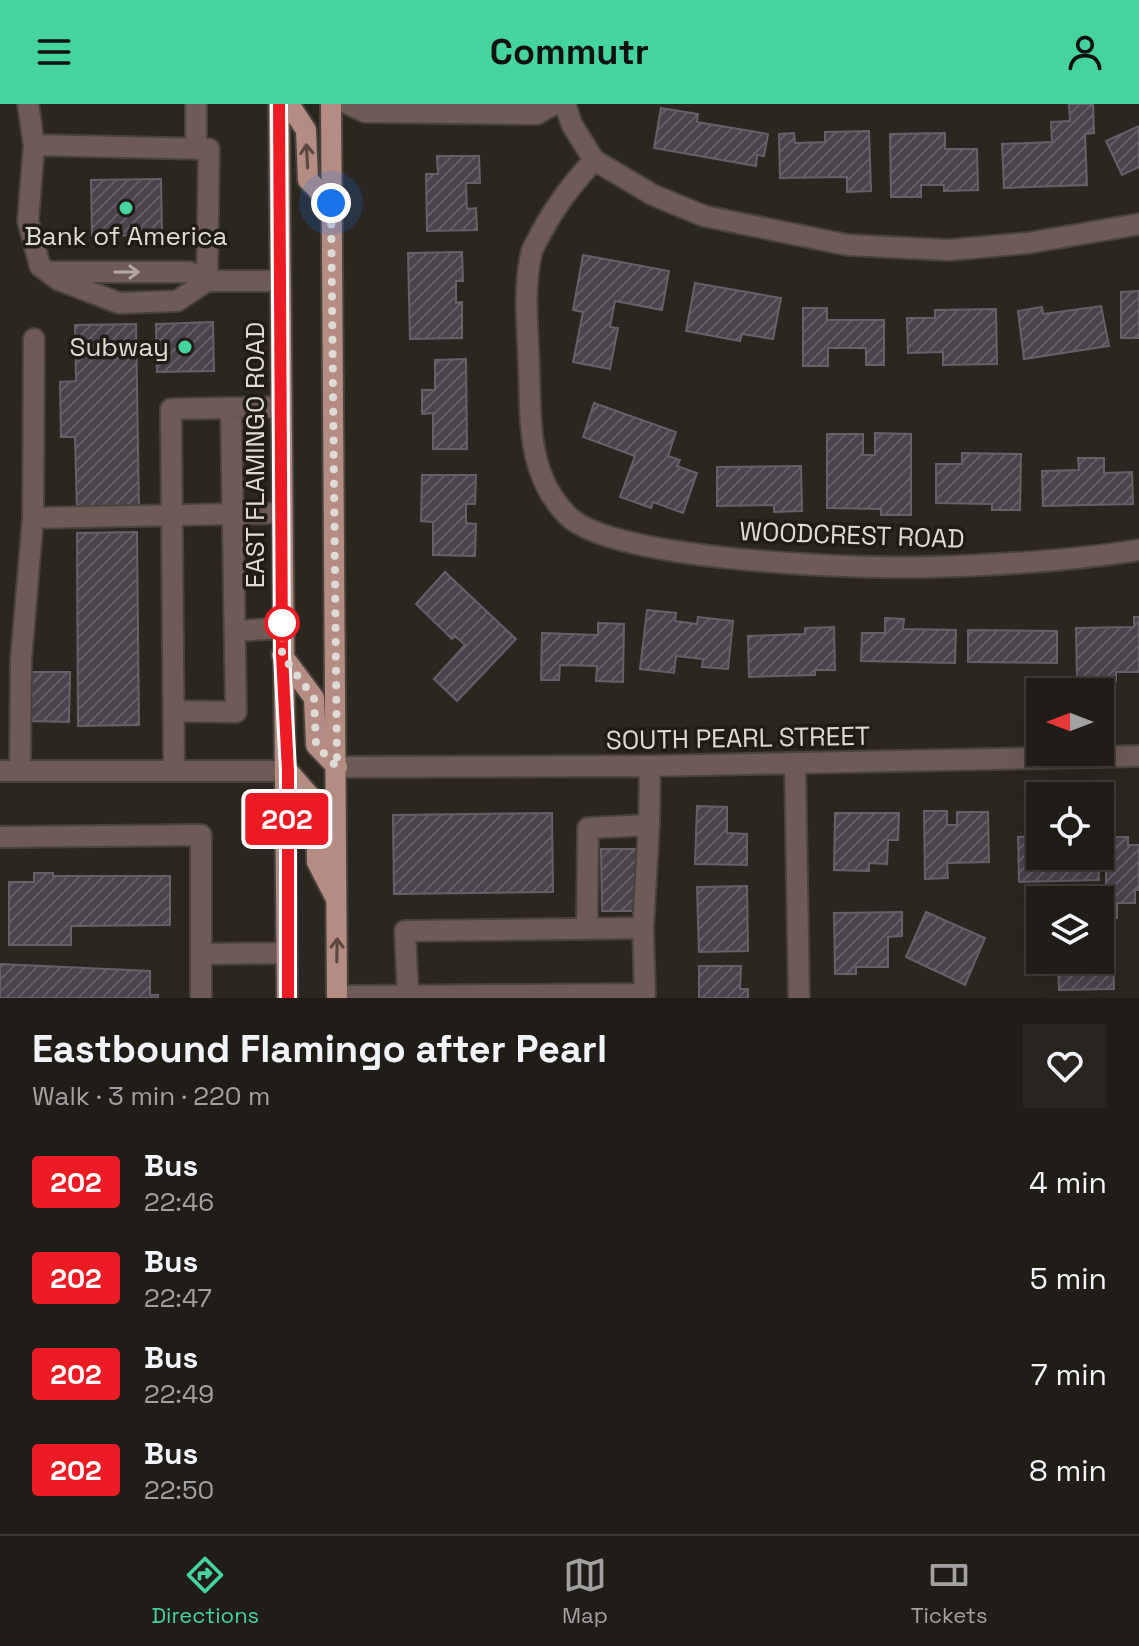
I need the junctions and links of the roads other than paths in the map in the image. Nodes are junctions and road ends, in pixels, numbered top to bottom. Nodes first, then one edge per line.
1 (28, 104) edge
2 (196, 104) edge
3 (279, 104) edge
4 (289, 104) edge
5 (331, 104) edge
6 (348, 104) edge
7 (554, 104) edge
8 (565, 104) edge
9 (34, 145) junction
10 (196, 149) junction
11 (594, 160) junction
12 (331, 203) junction
13 (1139, 224) edge
14 (49, 272) junction
15 (207, 281) junction
16 (280, 281) junction
17 (34, 339) dead end
18 (281, 407) junction
19 (231, 408) junction
20 (282, 513) junction
21 (234, 515) junction
22 (172, 516) junction
23 (33, 518) junction
24 (1139, 550) edge
25 (282, 628) junction
26 (236, 631) junction
27 (282, 655) junction
28 (174, 711) junction
29 (1139, 756) edge
30 (795, 763) junction
31 (650, 766) junction
32 (337, 767) junction
33 (10, 771) edge
34 (174, 771) junction
35 (288, 771) junction
36 (649, 825) junction
37 (0, 837) edge
38 (338, 902) junction
39 (643, 928) junction
40 (587, 929) junction
41 (287, 953) junction
42 (202, 954) junction
43 (408, 995) junction
44 (337, 997) edge
45 (201, 998) edge
46 (287, 998) edge
47 (799, 998) edge

1 - 9 street
2 - 10 street
3 - 16 main road, EAST FLAMINGO ROAD
12 -> 4 main road
5 - 12 main road
6 - 7 street
8 - 11 street
9 - 10 street
9 - 14 street
10 - 15 street
11 - 13 street
11 - 24 street, WOODCREST ROAD
12 - 32 main road
14 -> 15 street
14 - 15 street
15 - 16 street
16 - 18 main road, EAST FLAMINGO ROAD
17 - 23 street
18 - 19 street
18 - 20 main road, EAST FLAMINGO ROAD
19 - 21 street
19 - 22 street
20 - 21 street
20 - 25 main road, EAST FLAMINGO ROAD
21 - 22 street
21 - 26 street
22 - 23 street
22 - 28 street
23 - 33 street
25 - 26 street
25 - 27 main road, EAST FLAMINGO ROAD
26 - 28 street
27 - 32 main road
27 - 35 main road, EAST FLAMINGO ROAD
28 - 34 street
29 - 30 street, SOUTH PEARL STREET
30 - 31 street, SOUTH PEARL STREET
30 - 47 street
31 - 32 street, SOUTH PEARL STREET
31 - 36 street
32 - 38 main road
33 - 34 street
34 - 35 street
35 - 38 main road
35 - 41 main road, EAST FLAMINGO ROAD
36 - 39 street
36 - 40 street
37 - 42 street
44 -> 38 main road
39 - 40 street
39 - 43 street
40 - 43 street
41 - 42 street
41 - 46 main road, EAST FLAMINGO ROAD
42 - 45 street
43 - 44 street

